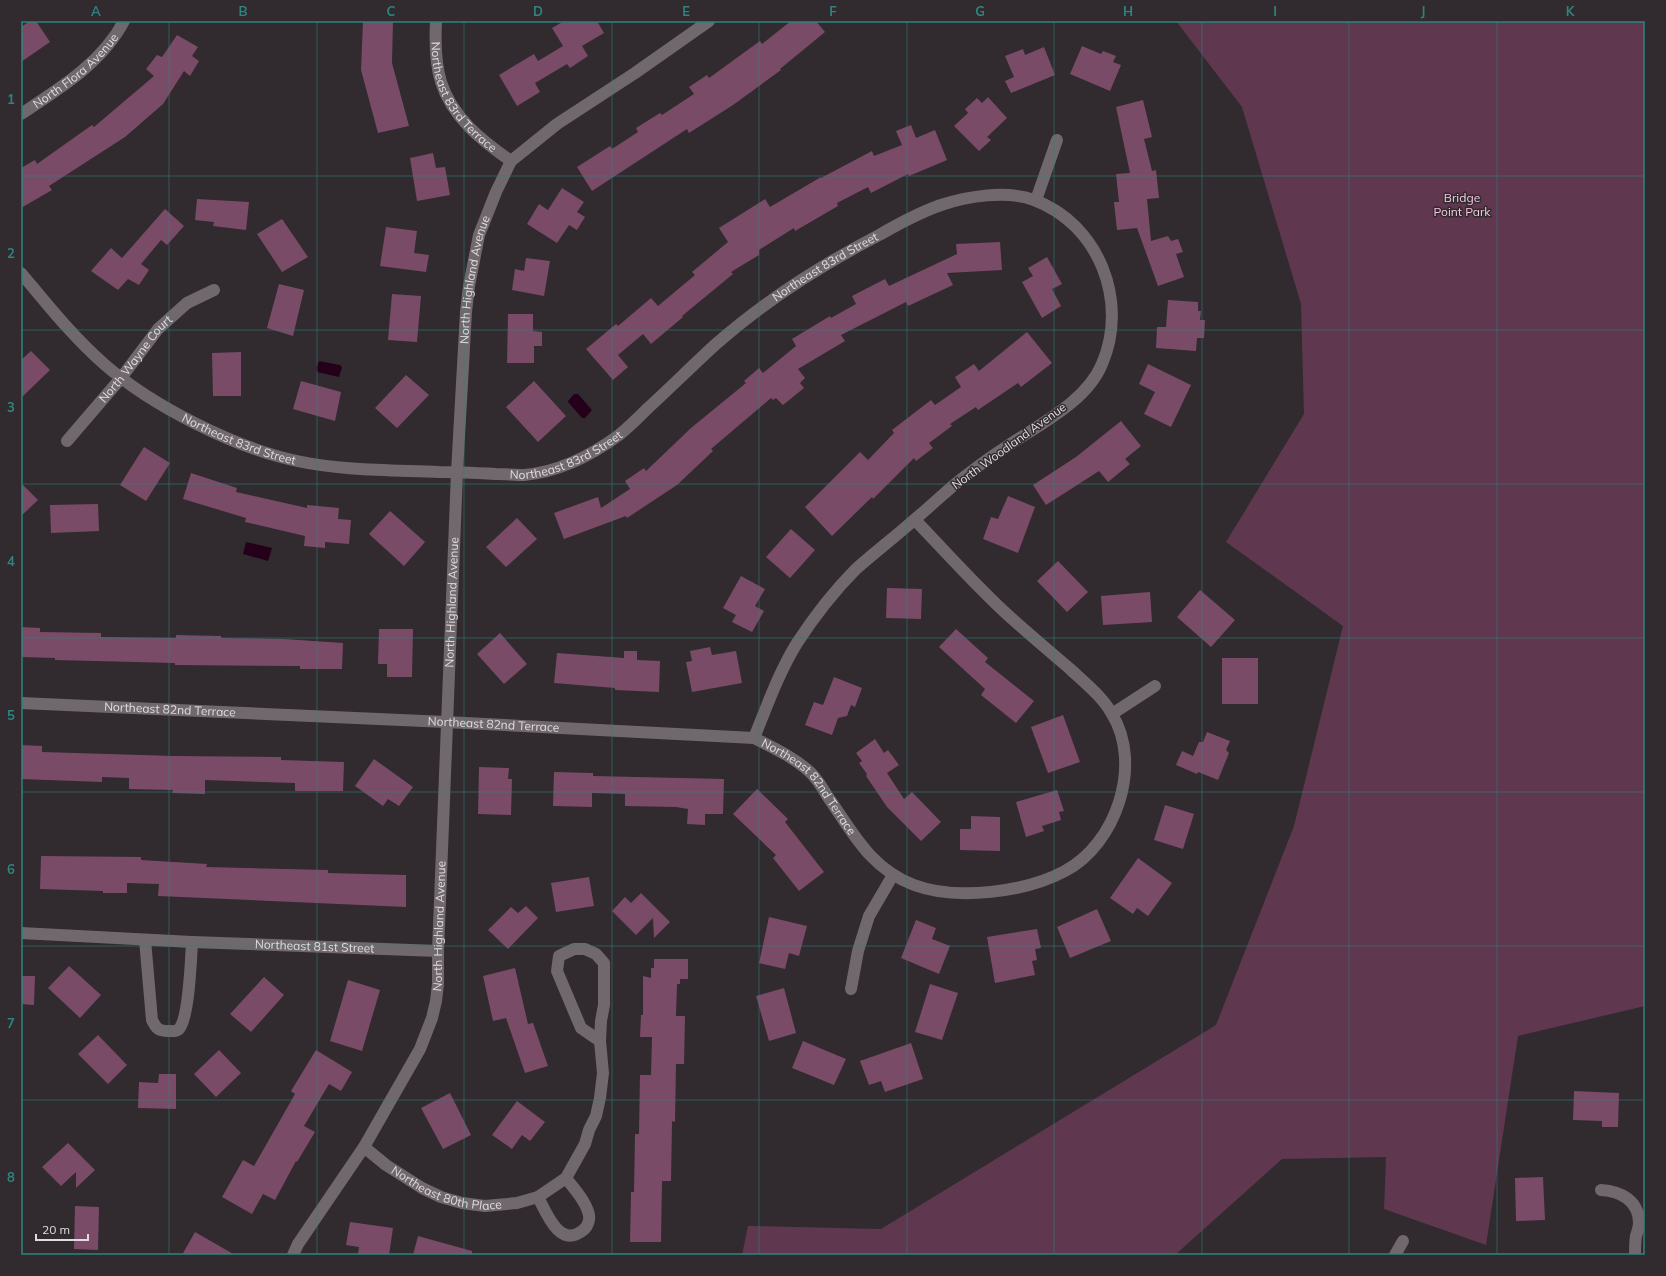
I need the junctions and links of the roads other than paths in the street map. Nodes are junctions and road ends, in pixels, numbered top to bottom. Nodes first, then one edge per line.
1 (124, 21) edge
2 (436, 21) edge
3 (709, 21) edge
4 (21, 114) edge
5 (1057, 140) dead end
6 (511, 161) junction
7 (1036, 200) junction
8 (21, 273) edge
9 (214, 290) dead end
10 (121, 378) junction
11 (67, 441) dead end
12 (457, 472) junction
13 (915, 520) junction
14 (1155, 686) dead end
15 (21, 703) edge
16 (1112, 714) junction
17 (446, 722) junction
18 (754, 738) junction
19 (893, 875) junction
20 (21, 933) edge
21 (145, 940) junction
22 (192, 942) junction
23 (438, 951) junction
24 (851, 989) dead end
25 (600, 1041) junction
26 (364, 1147) junction
27 (566, 1178) junction
28 (1601, 1190) dead end
29 (538, 1197) junction
30 (1404, 1240) dead end
31 (294, 1255) edge
32 (1395, 1255) edge
33 (1635, 1255) edge

1 - 4 street, North Flora Avenue
2 - 6 street, Northeast 83rd Terrace
3 - 6 street, North Highland Avenue
5 - 7 street
6 - 12 street, North Highland Avenue
7 - 12 street, Northeast 83rd Street
7 - 13 street, North Woodland Avenue
8 - 10 street, Northeast 83rd Street
9 - 10 street, North Wayne Court
10 - 11 street, North Wayne Court
10 - 12 street, Northeast 83rd Street
12 - 17 street, North Highland Avenue
13 - 16 street, Northeast 82nd Terrace
13 - 18 street, North Woodland Avenue
14 - 16 street
15 - 17 street, Northeast 82nd Terrace
16 - 19 street, Northeast 82nd Terrace
17 - 18 street, Northeast 82nd Terrace
17 - 23 street, North Highland Avenue
18 - 19 street, Northeast 82nd Terrace
19 - 24 street
20 - 21 street, Northeast 81st Street
21 - 22 street, Northeast 81st Street
21 - 22 street
22 - 23 street, Northeast 81st Street
23 - 26 street, North Highland Avenue
25 - 25 street, Northeast 80th Place
25 - 27 street, Northeast 80th Place
26 - 29 street, Northeast 80th Place
26 - 31 street, North Highland Avenue
27 - 29 street, Northeast 80th Place
27 - 29 street
28 - 33 street
30 - 32 street

